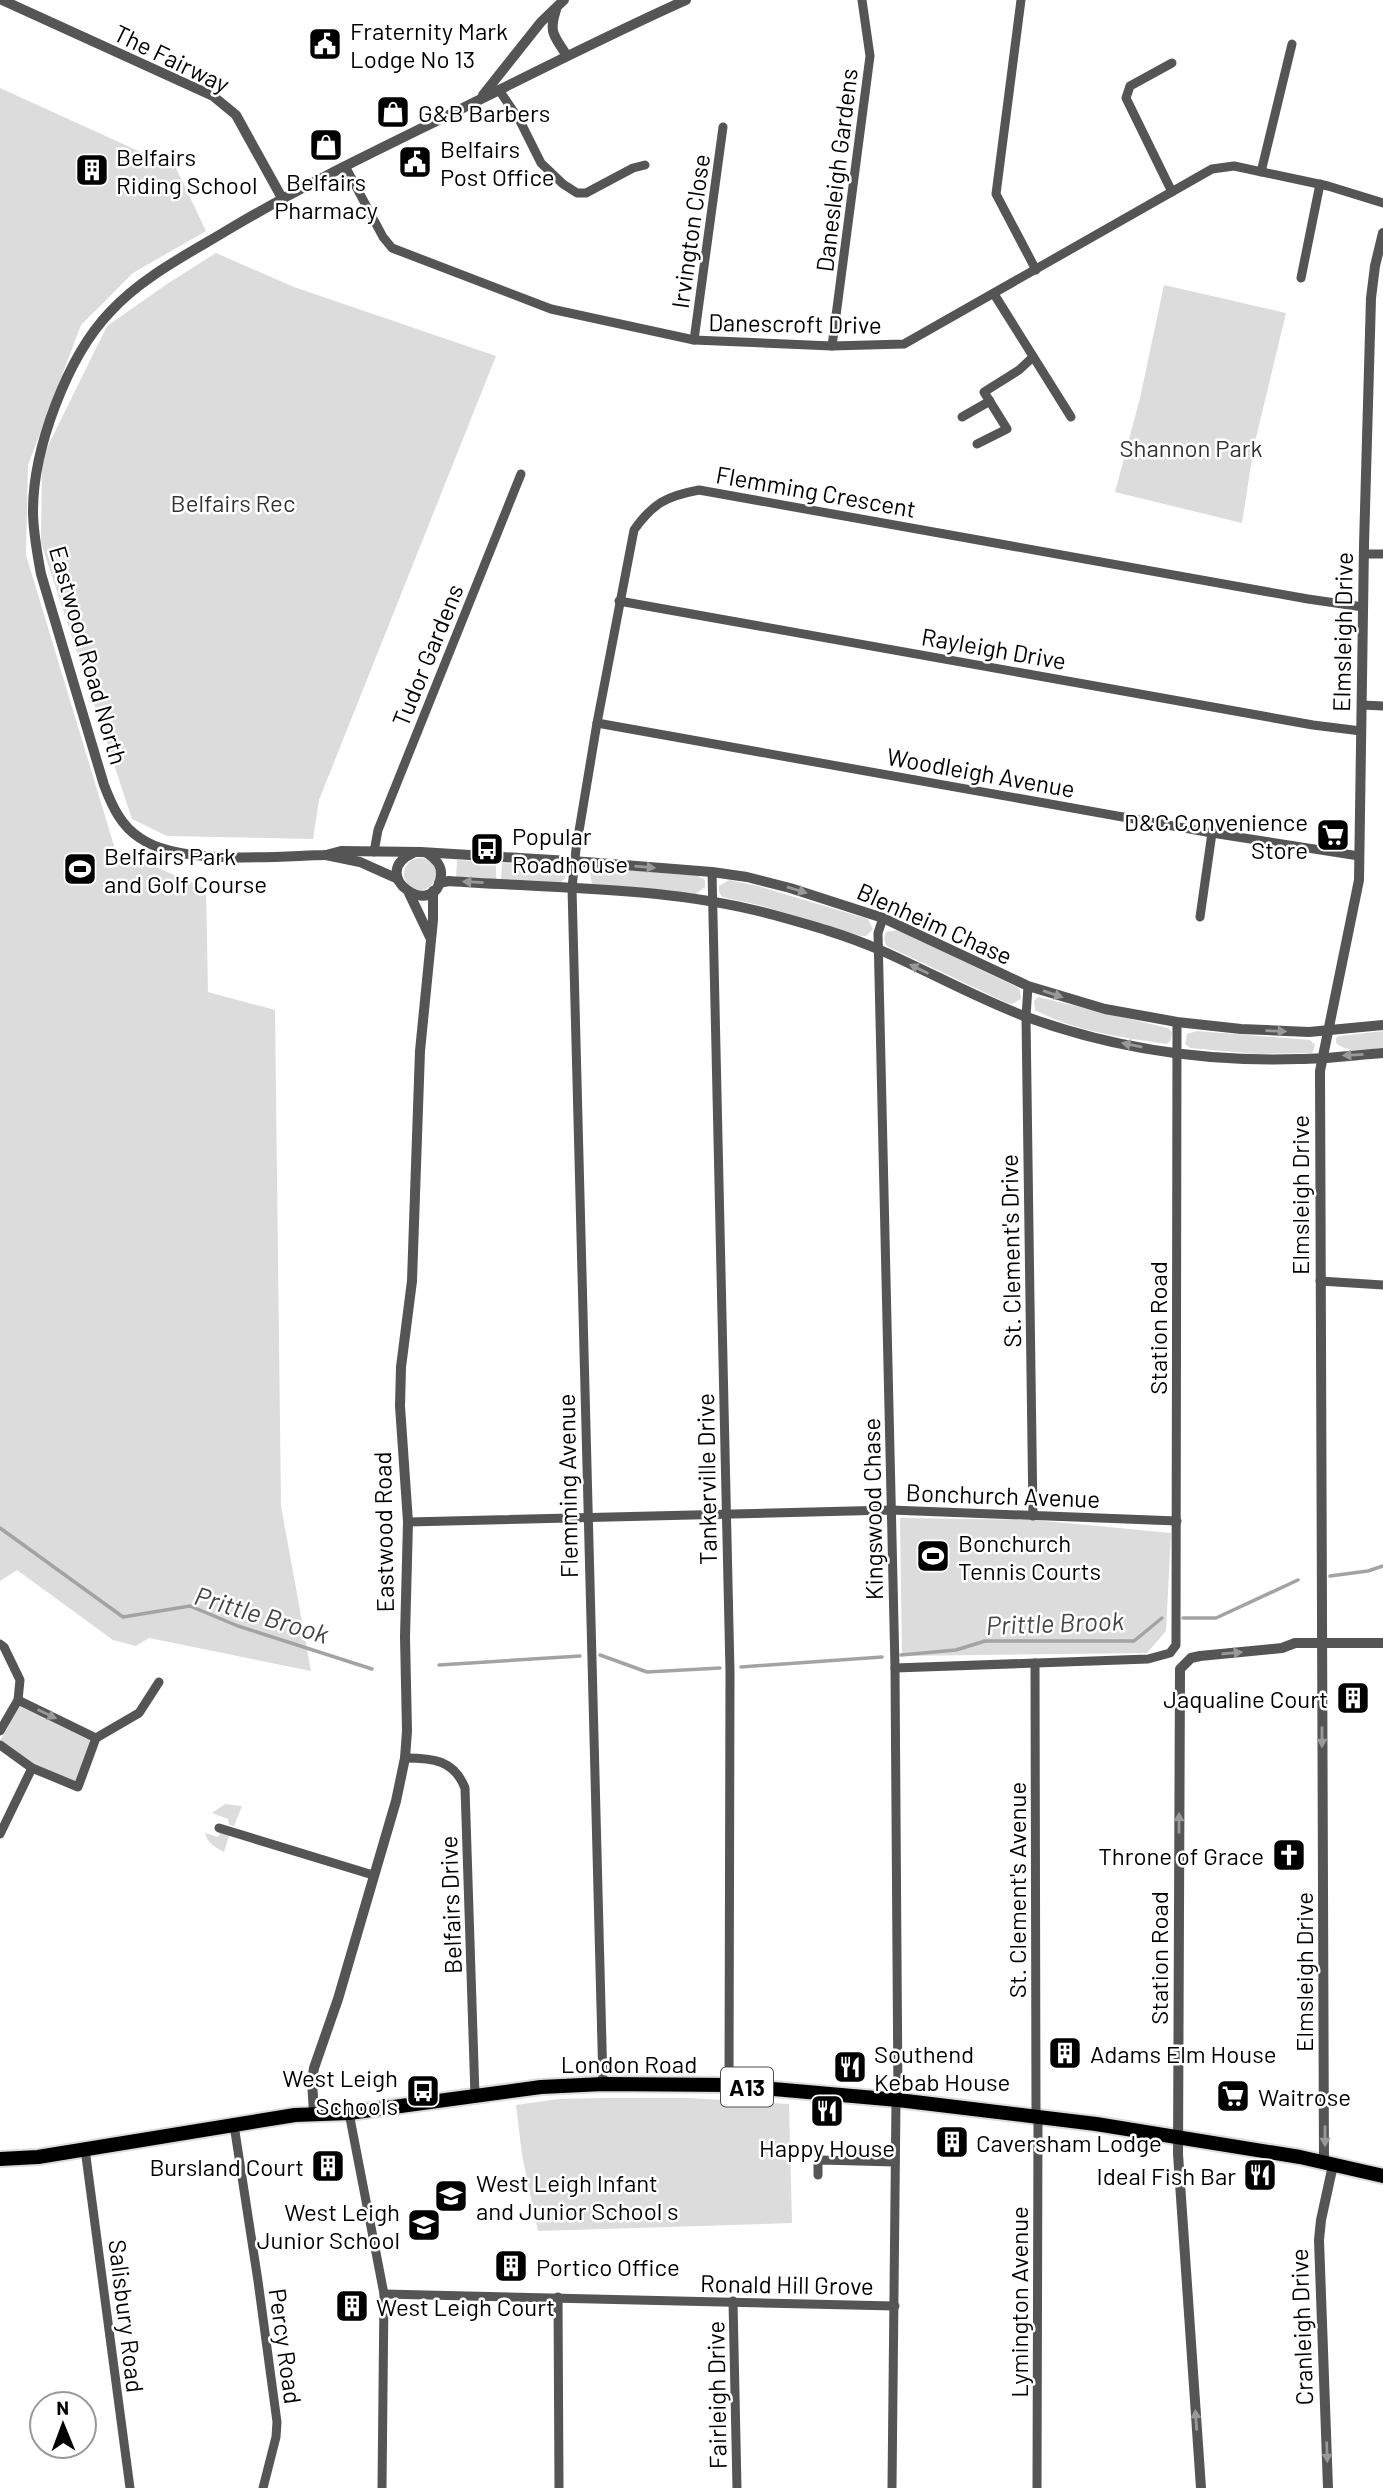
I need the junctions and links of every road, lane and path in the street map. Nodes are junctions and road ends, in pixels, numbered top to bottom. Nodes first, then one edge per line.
1 (2, 0) edge
2 (686, 0) edge
3 (862, 0) edge
4 (1021, 0) edge
5 (560, 4) edge
6 (552, 31) junction
7 (533, 32) junction
8 (1292, 44) dead end
9 (567, 56) junction
10 (512, 59) junction
11 (1172, 63) dead end
12 (524, 77) junction
13 (499, 90) junction
14 (479, 100) junction
15 (723, 127) dead end
16 (645, 164) dead end
17 (345, 166) junction
18 (1261, 172) junction
19 (1320, 184) junction
20 (1172, 192) junction
21 (282, 198) junction
22 (1383, 203) edge
23 (1383, 233) edge
24 (1036, 270) junction
25 (1301, 278) dead end
26 (994, 294) junction
27 (694, 340) junction
28 (832, 346) junction
29 (1033, 357) junction
30 (990, 401) junction
31 (962, 417) dead end
32 (1071, 417) dead end
33 (977, 444) dead end
34 (521, 474) dead end
35 (1364, 554) junction
36 (1383, 554) edge
37 (619, 601) junction
38 (1363, 607) junction
39 (1362, 705) junction
40 (1383, 706) edge
41 (597, 723) junction
42 (1361, 731) junction
43 (1212, 833) junction
44 (374, 852) junction
45 (414, 852) junction
46 (427, 853) junction
47 (326, 855) junction
48 (1359, 856) junction
49 (574, 861) junction
50 (712, 872) junction
51 (398, 879) junction
52 (436, 887) junction
53 (572, 888) junction
54 (409, 893) junction
55 (713, 901) junction
56 (1200, 917) dead end
57 (883, 918) junction
58 (430, 937) junction
59 (879, 949) junction
60 (1028, 986) junction
61 (1026, 1017) junction
62 (1177, 1022) junction
63 (1383, 1026) edge
64 (1327, 1031) junction
65 (1178, 1052) junction
66 (1383, 1054) edge
67 (1322, 1058) junction
68 (1320, 1281) junction
69 (1383, 1285) edge
70 (891, 1510) junction
71 (726, 1513) junction
72 (1033, 1516) junction
73 (587, 1517) junction
74 (408, 1521) junction
75 (1177, 1521) junction
76 (1383, 1643) edge
77 (0, 1644) edge
78 (1321, 1644) junction
79 (1035, 1663) junction
80 (895, 1668) junction
81 (159, 1682) dead end
82 (18, 1700) junction
83 (0, 1731) edge
84 (96, 1738) junction
85 (0, 1745) edge
86 (405, 1758) junction
87 (32, 1769) junction
88 (219, 1828) dead end
89 (0, 1834) edge
90 (373, 1875) junction
91 (603, 2084) junction
92 (729, 2085) junction
93 (475, 2096) junction
94 (897, 2100) junction
95 (349, 2112) junction
96 (314, 2113) junction
97 (1037, 2117) junction
98 (234, 2125) junction
99 (1179, 2137) junction
100 (85, 2149) junction
101 (0, 2158) edge
102 (895, 2162) junction
103 (1329, 2164) junction
104 (818, 2175) dead end
105 (1383, 2176) edge
106 (384, 2294) junction
107 (558, 2297) junction
108 (733, 2301) junction
109 (895, 2306) junction
110 (130, 2488) edge
111 (263, 2488) edge
112 (382, 2488) edge
113 (559, 2488) edge
114 (737, 2488) edge
115 (892, 2488) edge
116 (1037, 2488) edge
117 (1201, 2488) edge
118 (1328, 2488) edge

1 - 21 street, The Fairway
2 - 9 street, Eastwood Road North
3 - 28 street, Danesleigh Gardens
4 - 24 street
5 - 6 street
5 - 7 street
6 - 7 street
6 - 9 street
7 - 10 street
8 - 18 street
9 - 12 street, Eastwood Road North
10 - 12 street
10 - 14 street
11 - 20 street
12 - 13 street, Eastwood Road North
13 - 14 street, Eastwood Road North
13 - 16 street
14 - 17 street, Eastwood Road North
15 - 27 street, Irvington Close
17 - 21 street, Eastwood Road North
17 - 27 street, Danescroft Drive
18 - 19 street, Danescroft Drive
18 - 20 street, Danescroft Drive
19 - 22 street, Danescroft Drive
19 - 25 street
20 - 24 street, Danescroft Drive
21 - 47 street, Eastwood Road North
23 - 35 street, Elmsleigh Drive
24 - 26 street, Danescroft Drive
26 - 28 street, Danescroft Drive
26 - 29 street
27 - 28 street, Danescroft Drive
29 - 30 street
29 - 32 street
30 - 31 street
30 - 33 street
34 - 44 street, Tudor Gardens
35 - 36 street
35 - 38 street, Elmsleigh Drive
37 - 38 street, Flemming Crescent
37 - 41 street, Flemming Crescent
37 - 42 street, Rayleigh Drive
38 - 39 street, Elmsleigh Drive
39 - 40 street
39 - 42 street, Elmsleigh Drive
41 - 43 street, Woodleigh Avenue
41 - 49 street, Flemming Crescent
42 - 48 street, Elmsleigh Drive
43 - 48 street, Woodleigh Avenue
43 - 56 street
44 - 45 street
44 - 47 street
45 - 46 street
45 - 51 street
46 - 49 street, Blenheim Chase
46 - 52 street
47 - 51 street
48 - 64 street, Elmsleigh Drive
49 -> 50 street, Blenheim Chase
49 - 53 street, Flemming Crescent
50 - 55 street, Tankerville Drive
50 -> 57 street, Blenheim Chase
51 - 54 street
53 -> 52 street, Blenheim Chase
52 - 54 street
52 - 58 street, Eastwood Road
53 - 55 street, Blenheim Chase
53 - 73 street, Flemming Avenue
54 - 58 street
55 - 59 street, Blenheim Chase
55 - 71 street, Tankerville Drive
57 - 59 street, Kingswood Chase
57 - 60 street, Blenheim Chase
58 - 74 street, Eastwood Road
61 -> 59 street, Blenheim Chase
59 - 70 street, Kingswood Chase
60 - 61 street, St. Clement's Drive
60 -> 62 street, Blenheim Chase
65 -> 61 street, Blenheim Chase
61 - 72 street, St. Clement's Drive
62 -> 64 street, Blenheim Chase
62 - 65 street, Station Road
63 - 64 street, Blenheim Chase
64 - 67 street, Elmsleigh Drive
65 - 67 street, Blenheim Chase
65 - 75 street, Station Road
66 -> 67 street, Blenheim Chase
67 - 68 street, Elmsleigh Drive
68 - 69 street
68 - 78 street, Elmsleigh Drive
70 - 71 street, Bonchurch Avenue
70 - 72 street, Bonchurch Avenue
70 - 80 street, Kingswood Chase
71 - 73 street, Bonchurch Avenue
71 - 92 street, Tankerville Drive
72 - 75 street, Bonchurch Avenue
73 - 74 street, Bonchurch Avenue
73 - 91 street, Flemming Avenue
74 - 86 street, Eastwood Road
75 - 79 street, Station Road
76 - 78 street
77 - 82 street
99 -> 78 street, Station Road
78 -> 103 street, Elmsleigh Drive
79 - 80 street
79 - 97 street, St. Clement's Avenue
80 - 94 street, Kingswood Chase
81 - 84 street
82 - 83 street
82 -> 84 street
84 - 87 street
85 - 87 street
86 - 90 street, Eastwood Road
86 - 93 street, Belfairs Drive
87 - 89 street
88 - 90 street
90 - 96 street, Eastwood Road
91 - 92 main road, London Road / A13
91 - 93 main road, London Road / A13
92 - 94 main road, London Road / A13
93 - 95 main road, London Road / A13
94 - 97 main road, London Road / A13
94 - 102 street, Kingswood Chase
95 - 96 main road, London Road / A13
95 - 106 street
96 - 98 main road, London Road / A13
97 - 99 main road, London Road / A13
97 - 116 street, Lymington Avenue
98 - 100 main road, London Road / A13
98 - 111 street, Percy Road
99 - 103 main road, London Road / A13
117 -> 99 street, Station Road
100 - 101 main road, London Road / A13
100 - 110 street, Salisbury Road
102 - 104 street
102 - 109 street, Kingswood Chase
103 - 105 main road, London Road / A13
103 -> 118 street, Cranleigh Drive
106 - 107 street, Ronald Hill Grove
106 - 112 street
107 - 108 street, Ronald Hill Grove
107 - 113 street
108 - 109 street, Ronald Hill Grove
108 - 114 street, Fairleigh Drive
109 - 115 street, Kingswood Chase

